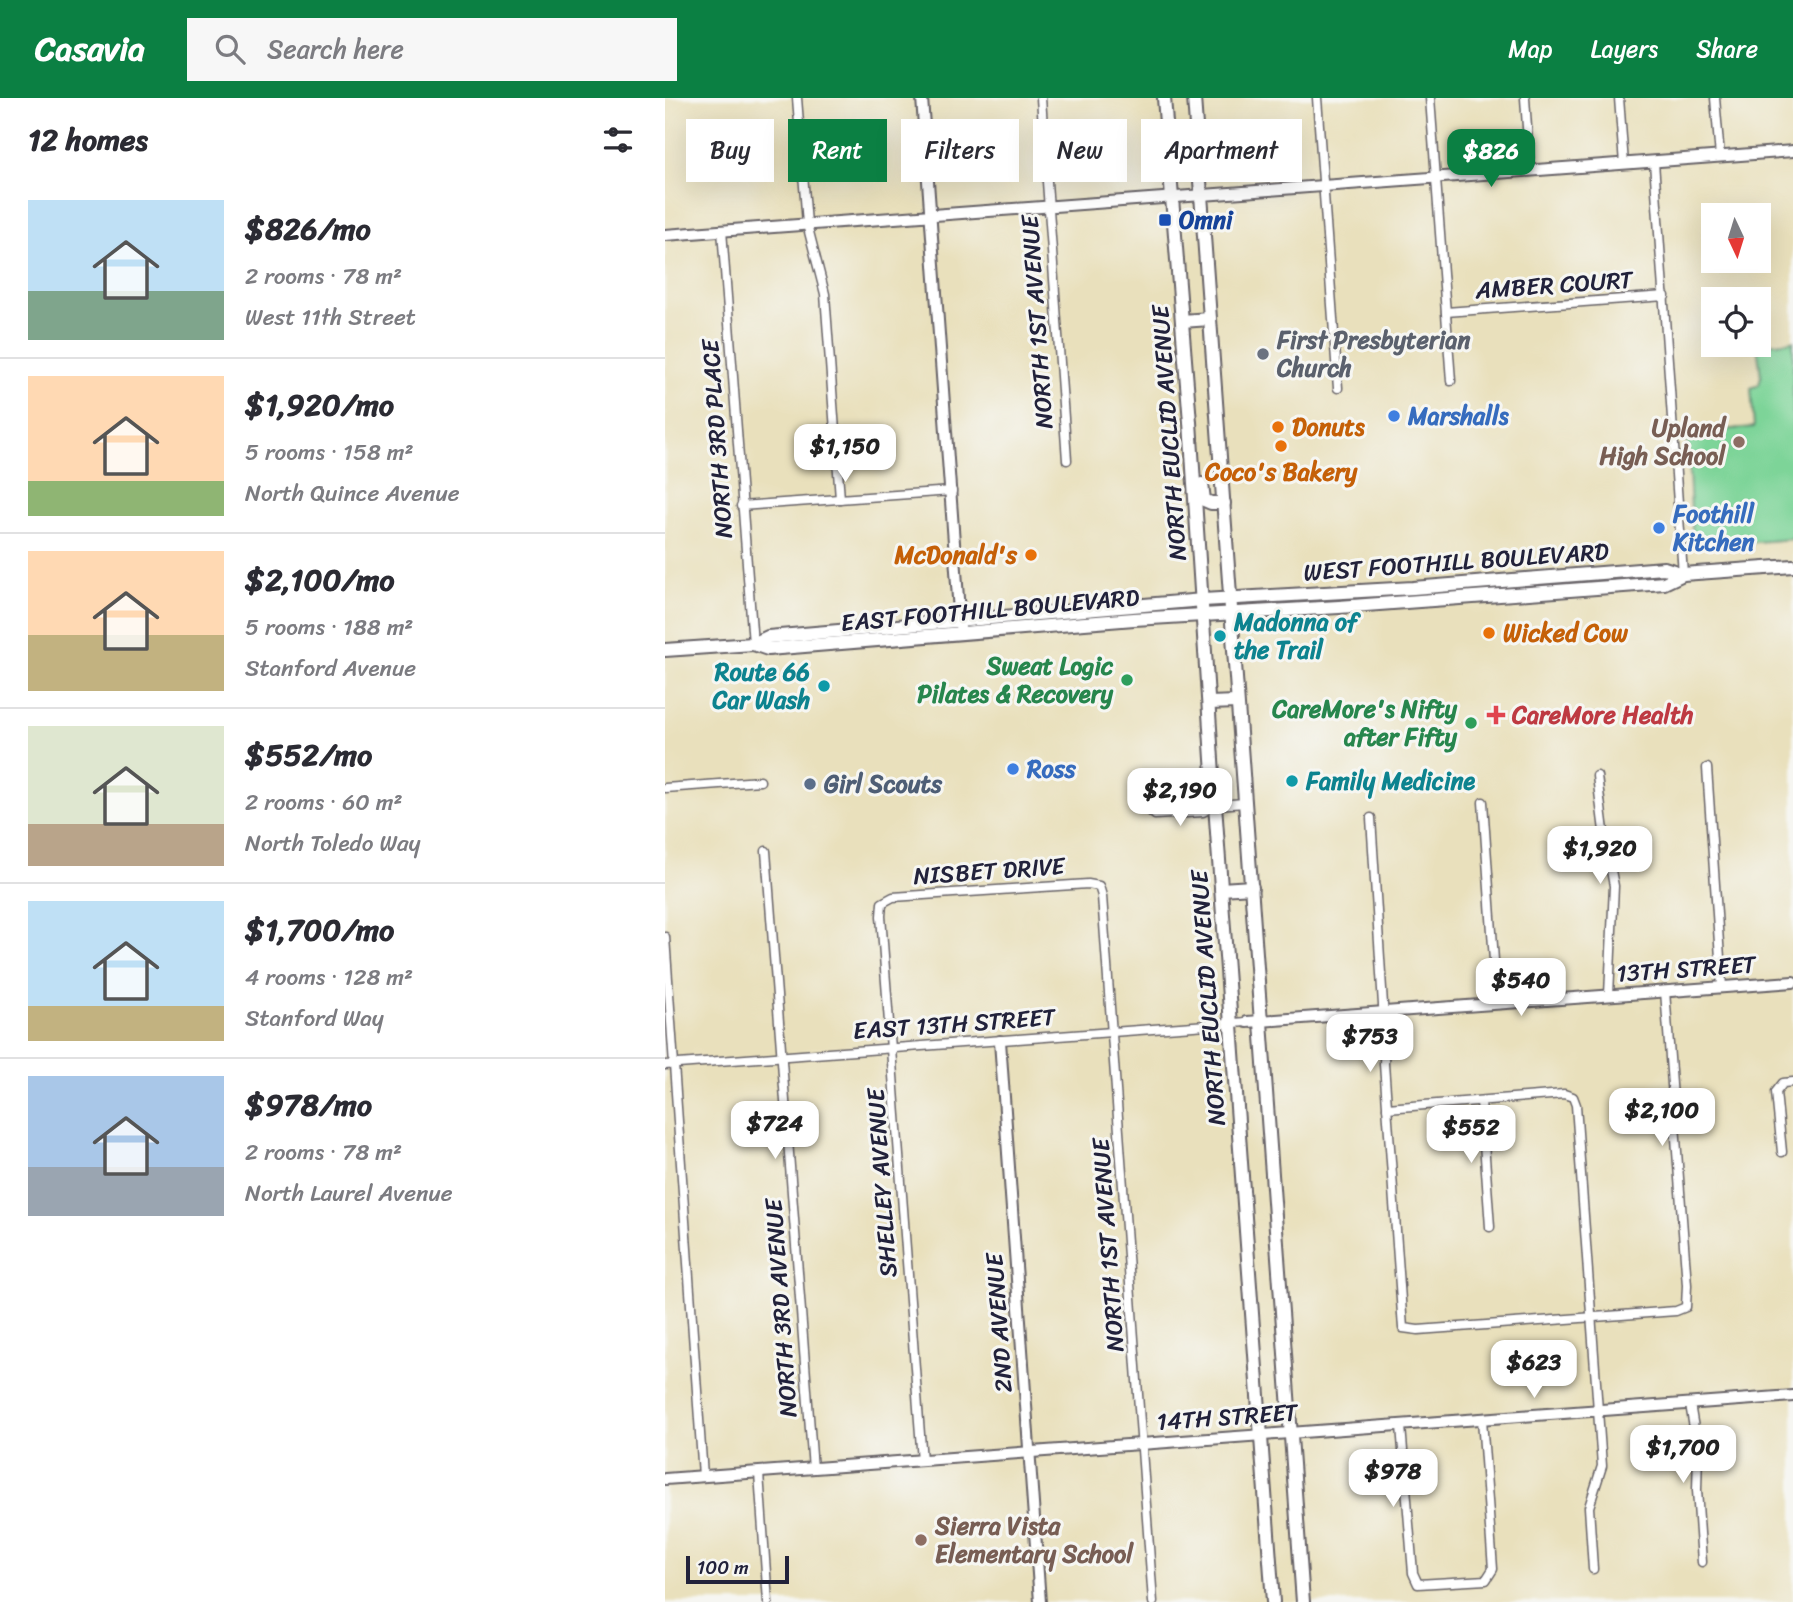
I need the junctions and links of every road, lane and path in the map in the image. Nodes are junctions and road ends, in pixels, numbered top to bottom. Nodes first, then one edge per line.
1 (797, 98) edge
2 (922, 98) edge
3 (1041, 98) edge
4 (1164, 98) edge
5 (1194, 98) edge
6 (1317, 98) edge
7 (1430, 98) edge
8 (1525, 98) edge
9 (1619, 98) edge
10 (1715, 98) edge
11 (1793, 151) edge
12 (1720, 157) junction
13 (1654, 162) junction
14 (1625, 164) junction
15 (1530, 171) junction
16 (1436, 178) junction
17 (1323, 186) junction
18 (1201, 195) junction
19 (1171, 197) junction
20 (1048, 206) junction
21 (931, 215) junction
22 (807, 224) junction
23 (722, 230) junction
24 (665, 235) edge
25 (1665, 296) junction
26 (1446, 312) junction
27 (1210, 319) junction
28 (1182, 321) junction
29 (1451, 381) dead end
30 (1338, 388) dead end
31 (1190, 422) junction
32 (1067, 460) dead end
33 (951, 491) junction
34 (841, 499) junction
35 (1224, 503) junction
36 (741, 506) junction
37 (1793, 566) edge
38 (1683, 575) junction
39 (1480, 583) junction
40 (1203, 600) junction
41 (1230, 600) junction
42 (1411, 602) junction
43 (1231, 614) junction
44 (1203, 615) junction
45 (960, 628) junction
46 (753, 644) junction
47 (665, 650) edge
48 (1237, 702) junction
49 (1209, 703) junction
50 (1707, 768) dead end
51 (1597, 776) dead end
52 (760, 781) dead end
53 (665, 788) edge
54 (1483, 802) dead end
55 (1246, 803) junction
56 (1215, 805) junction
57 (1371, 818) dead end
58 (766, 851) dead end
59 (1099, 886) joint
60 (1252, 887) junction
61 (1221, 889) junction
62 (882, 902) joint
63 (665, 937) edge
64 (1793, 982) edge
65 (1722, 987) junction
66 (1665, 991) junction
67 (1609, 995) junction
68 (1497, 1004) junction
69 (1383, 1012) junction
70 (1262, 1021) junction
71 (1247, 1022) joint
72 (1231, 1023) junction
73 (1112, 1032) junction
74 (1000, 1041) junction
75 (891, 1048) junction
76 (782, 1056) junction
77 (670, 1065) edge
78 (1793, 1082) edge
79 (1481, 1101) junction
80 (1387, 1108) junction
81 (1782, 1152) dead end
82 (1490, 1227) dead end
83 (1592, 1317) junction
84 (1793, 1396) edge
85 (1690, 1404) junction
86 (1598, 1410) junction
87 (1482, 1419) junction
88 (1401, 1426) junction
89 (1290, 1434) junction
90 (1261, 1436) junction
91 (1142, 1445) junction
92 (1030, 1453) junction
93 (922, 1461) junction
94 (813, 1469) junction
95 (759, 1473) junction
96 (703, 1476) junction
97 (665, 1479) edge
98 (1702, 1562) dead end
99 (1593, 1569) dead end
100 (768, 1602) edge
101 (1040, 1602) edge
102 (1153, 1602) edge
103 (1273, 1602) edge
104 (1303, 1602) edge

1 - 22 street
2 - 21 street
3 - 20 street, NORTH 1ST AVENUE
4 - 19 main road, NORTH EUCLID AVENUE
5 - 18 main road, NORTH EUCLID AVENUE
6 - 17 street
7 - 16 street
8 - 15 street
9 - 14 street
10 - 12 street
11 - 12 street
12 - 13 street
13 - 14 street
13 - 25 street
14 - 15 street
15 - 16 street
16 - 17 street
16 - 26 street
17 - 18 street
17 - 30 street
18 - 19 street
18 - 27 main road, NORTH EUCLID AVENUE
19 - 20 street
19 - 28 main road, NORTH EUCLID AVENUE
20 - 21 street
20 - 32 street, NORTH 1ST AVENUE
21 - 22 street
21 - 33 street
22 - 23 street
22 - 34 street
23 - 24 street
23 - 36 street, NORTH 3RD PLACE
25 - 26 street, AMBER COURT
25 - 38 street
26 - 29 street
27 - 28 main road
27 - 35 main road, NORTH EUCLID AVENUE
28 - 31 main road, NORTH EUCLID AVENUE
31 - 35 main road
31 - 40 main road, NORTH EUCLID AVENUE
33 - 34 street
33 - 45 street
34 - 36 street
35 - 41 main road, NORTH EUCLID AVENUE
36 - 46 street, NORTH 3RD PLACE
37 - 38 main road, WEST FOOTHILL BOULEVARD
38 - 39 main road, WEST FOOTHILL BOULEVARD
38 - 42 main road, WEST FOOTHILL BOULEVARD
39 - 41 main road, WEST FOOTHILL BOULEVARD
39 - 42 main road
40 - 41 main road, EAST FOOTHILL BOULEVARD
40 - 44 main road, NORTH EUCLID AVENUE
40 - 45 main road, EAST FOOTHILL BOULEVARD
41 - 43 main road, NORTH EUCLID AVENUE
42 - 43 main road, WEST FOOTHILL BOULEVARD
43 - 44 main road, EAST FOOTHILL BOULEVARD
43 - 48 main road, NORTH EUCLID AVENUE
44 - 45 main road, EAST FOOTHILL BOULEVARD
44 - 49 main road, NORTH EUCLID AVENUE
45 - 46 main road, EAST FOOTHILL BOULEVARD
46 - 47 main road, EAST FOOTHILL BOULEVARD
48 - 49 main road
48 - 55 main road, NORTH EUCLID AVENUE
49 - 56 main road, NORTH EUCLID AVENUE
50 - 65 street
51 - 67 street
52 - 53 street
54 - 68 street
55 - 56 street
55 - 60 main road, NORTH EUCLID AVENUE
56 - 56 street
56 - 61 main road, NORTH EUCLID AVENUE
57 - 69 street
58 - 76 street, NORTH 3RD AVENUE
59 - 62 street, NISBET DRIVE
59 - 73 street, NORTH 1ST AVENUE
60 - 61 main road
60 - 70 main road, NORTH EUCLID AVENUE
61 - 72 main road, NORTH EUCLID AVENUE
62 - 75 street, SHELLEY AVENUE
63 - 77 street
64 - 65 street, 13TH STREET
65 - 66 street, 13TH STREET
66 - 67 street, 13TH STREET
66 - 83 street
67 - 68 street, 13TH STREET
68 - 69 street, 13TH STREET
69 - 70 street, 13TH STREET
69 - 80 street
70 - 71 street, 13TH STREET
70 - 89 main road, NORTH EUCLID AVENUE
71 - 72 street, EAST 13TH STREET
72 - 73 street, EAST 13TH STREET
72 - 90 main road, NORTH EUCLID AVENUE
73 - 74 street, EAST 13TH STREET
73 - 91 street, NORTH 1ST AVENUE
74 - 75 street, EAST 13TH STREET
74 - 92 street, 2ND AVENUE
75 - 76 street, EAST 13TH STREET
75 - 93 street, SHELLEY AVENUE
76 - 77 street, EAST 13TH STREET
76 - 94 street, NORTH 3RD AVENUE
77 - 96 street
78 - 81 street
79 - 80 street
79 - 82 street
79 - 83 street
80 - 83 street
83 - 86 street
84 - 85 street, 14TH STREET
85 - 86 street, 14TH STREET
85 - 98 street
86 - 87 street, 14TH STREET
86 - 99 street
87 - 88 street, 14TH STREET
87 - 88 street
88 - 89 street, 14TH STREET
89 - 90 street, 14TH STREET
89 - 104 main road, NORTH EUCLID AVENUE
90 - 91 street, 14TH STREET
90 - 103 main road, NORTH EUCLID AVENUE
91 - 92 street, 14TH STREET
91 - 102 street, NORTH 1ST AVENUE
92 - 93 street, 14TH STREET
92 - 101 street, 2ND AVENUE
93 - 94 street, 14TH STREET
94 - 95 street, 14TH STREET
95 - 96 street, 14TH STREET
95 - 100 street
96 - 97 street, 14TH STREET

